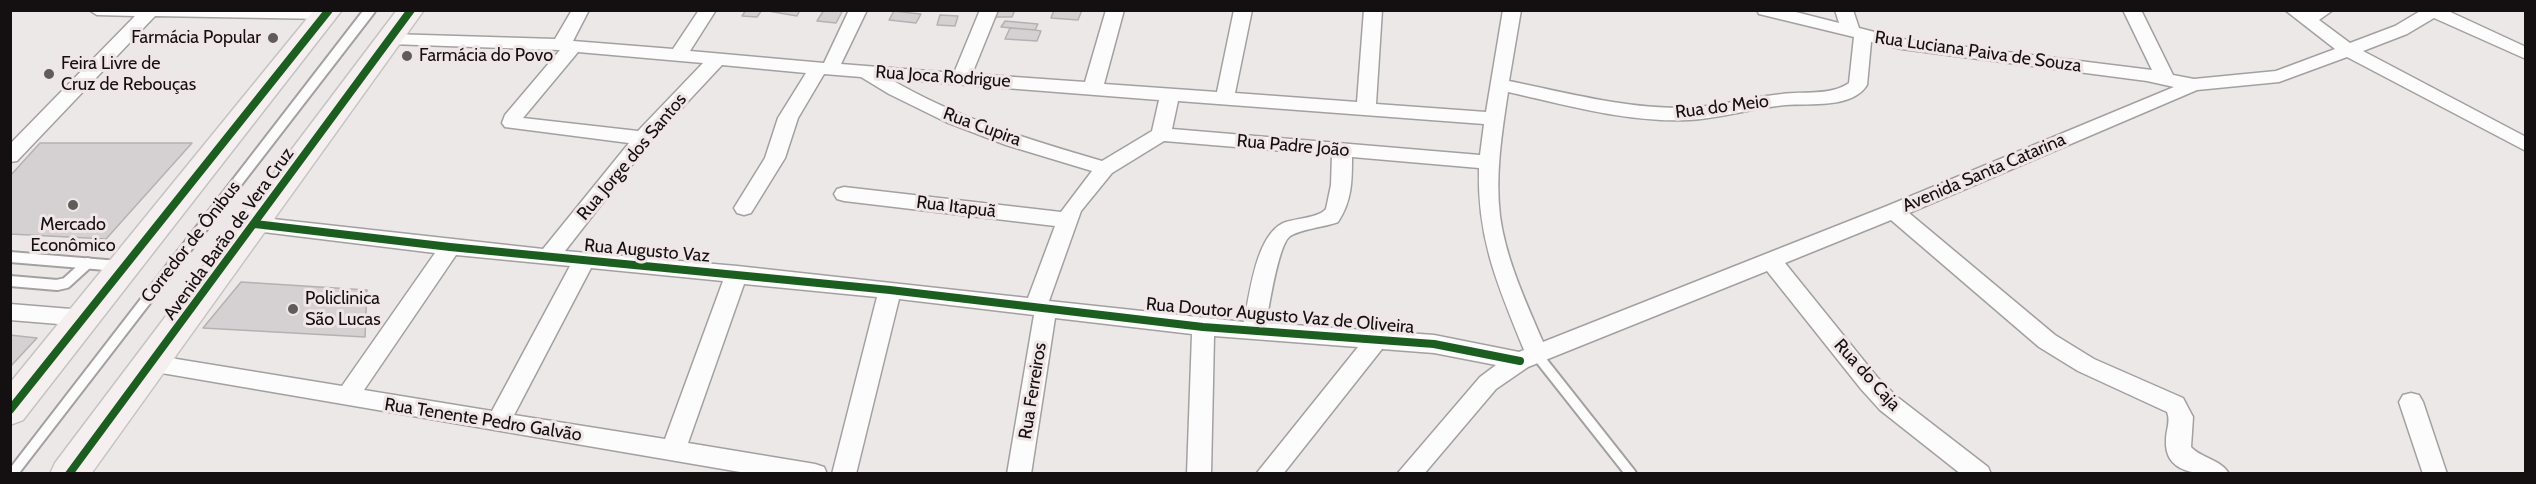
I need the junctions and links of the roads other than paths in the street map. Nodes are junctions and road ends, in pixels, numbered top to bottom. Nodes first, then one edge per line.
1 (97, 10) edge
2 (370, 10) edge
3 (411, 10) edge
4 (581, 10) edge
5 (708, 10) edge
6 (858, 10) edge
7 (989, 10) edge
8 (1115, 10) edge
9 (1243, 10) edge
10 (1372, 10) edge
11 (1512, 10) edge
12 (1764, 10) edge
13 (1844, 10) edge
14 (2132, 10) edge
15 (2325, 10) edge
16 (151, 11) edge
17 (2434, 11) edge
18 (327, 12) edge
19 (2300, 15) edge
20 (1857, 33) junction
21 (390, 39) junction
22 (567, 45) junction
23 (2350, 51) junction
24 (2526, 54) edge
25 (678, 55) junction
26 (718, 58) junction
27 (824, 68) junction
28 (865, 72) junction
29 (2166, 78) junction
30 (961, 79) junction
31 (1500, 85) junction
32 (2194, 85) junction
33 (1093, 88) junction
34 (1170, 94) junction
35 (1225, 98) junction
36 (1366, 108) junction
37 (1496, 119) junction
38 (1161, 134) junction
39 (643, 138) junction
40 (2526, 145) edge
41 (1342, 150) junction
42 (10, 156) edge
43 (1490, 162) junction
44 (1105, 168) junction
45 (844, 194) dead end
46 (744, 208) dead end
47 (1894, 211) junction
48 (1068, 220) junction
49 (255, 224) junction
50 (450, 247) junction
51 (10, 257) edge
52 (548, 257) junction
53 (584, 261) junction
54 (1771, 261) junction
55 (88, 263) junction
56 (124, 267) junction
57 (738, 274) junction
58 (10, 281) edge
59 (890, 290) junction
60 (1041, 307) junction
61 (10, 312) edge
62 (83, 318) junction
63 (1203, 327) junction
64 (1254, 331) junction
65 (1376, 340) junction
66 (1529, 358) junction
67 (152, 364) junction
68 (346, 397) junction
69 (2411, 402) dead end
70 (10, 410) edge
71 (498, 422) junction
72 (673, 451) junction
73 (1417, 471) edge
74 (12, 474) edge
75 (69, 474) edge
76 (815, 474) edge
77 (844, 474) edge
78 (1019, 474) edge
79 (1199, 474) edge
80 (1268, 474) edge
81 (1631, 474) edge
82 (1979, 474) edge
83 (2217, 474) edge
84 (2435, 474) edge

1 - 16 street
2 - 74 lane, Corredor de Ônibus
3 - 21 highway, Avenida Barão de Vera Cruz
4 - 22 street
5 - 25 street
6 - 27 street
7 - 30 street
8 - 33 street
9 - 35 street
10 - 36 street
11 - 31 street
12 - 20 street, Rua Luciana Paiva de Souza
13 - 20 street
14 - 29 street
15 - 19 street
16 - 18 street
16 - 42 street
17 - 23 street, Avenida Santa Catarina
17 - 24 street
18 - 56 highway
19 - 23 street
20 - 29 street, Rua Luciana Paiva de Souza
20 - 31 street, Rua do Meio
21 - 22 street, Rua Joca Rodrigue
21 - 49 highway, Avenida Barão de Vera Cruz
22 - 25 street, Rua Joca Rodrigue
22 - 39 street
23 - 32 street, Avenida Santa Catarina
23 - 40 street
25 - 26 street, Rua Joca Rodrigue
26 - 27 street, Rua Joca Rodrigue
26 - 39 street, Rua Jorge dos Santos
27 - 28 street, Rua Joca Rodrigue
27 - 46 street
28 - 30 street, Rua Joca Rodrigue
28 - 44 street, Rua Cupira
29 - 32 street, Rua Luciana Paiva de Souza
30 - 33 street, Rua Joca Rodrigue
31 - 37 street
32 - 47 street, Avenida Santa Catarina
33 - 34 street, Rua Joca Rodrigue
34 - 35 street, Rua Joca Rodrigue
34 - 38 street
35 - 36 street, Rua Joca Rodrigue
36 - 37 street, Rua Joca Rodrigue
37 - 43 street
38 - 41 street, Rua Padre João
38 - 44 street
39 - 52 street, Rua Jorge dos Santos
41 - 43 street, Rua Padre João
41 - 64 street
43 - 66 street
44 - 48 street, Rua Ferreiros
45 - 48 street, Rua Itapuã
47 - 54 street, Avenida Santa Catarina
47 - 83 street
48 - 60 street, Rua Ferreiros
49 - 50 street, Rua Augusto Vaz
49 - 67 highway, Avenida Barão de Vera Cruz
50 - 52 street, Rua Augusto Vaz
50 - 68 street
51 - 55 lane
52 - 53 street, Rua Augusto Vaz
53 - 57 street, Rua Augusto Vaz
53 - 71 street
54 - 66 street, Avenida Santa Catarina
54 - 82 street, Rua do Caja
55 - 56 lane
55 - 58 lane
56 - 62 highway
57 - 59 street, Rua Augusto Vaz
57 - 72 street
59 - 60 street, Rua Augusto Vaz
59 - 77 street
60 - 63 street, Rua Doutor Augusto Vaz de Oliveira
60 - 78 street, Rua Ferreiros
61 - 62 street
62 - 70 highway
63 - 64 street, Rua Doutor Augusto Vaz de Oliveira
63 - 79 street
64 - 65 street, Rua Doutor Augusto Vaz de Oliveira
65 - 66 street, Rua Doutor Augusto Vaz de Oliveira
65 - 80 street
66 - 73 street, Avenida Santa Catarina
66 - 81 lane
67 - 68 street, Rua Tenente Pedro Galvão
67 - 75 highway, Avenida Barão de Vera Cruz
68 - 71 street, Rua Tenente Pedro Galvão
69 - 84 street
71 - 72 street, Rua Tenente Pedro Galvão
72 - 76 street, Rua Tenente Pedro Galvão

